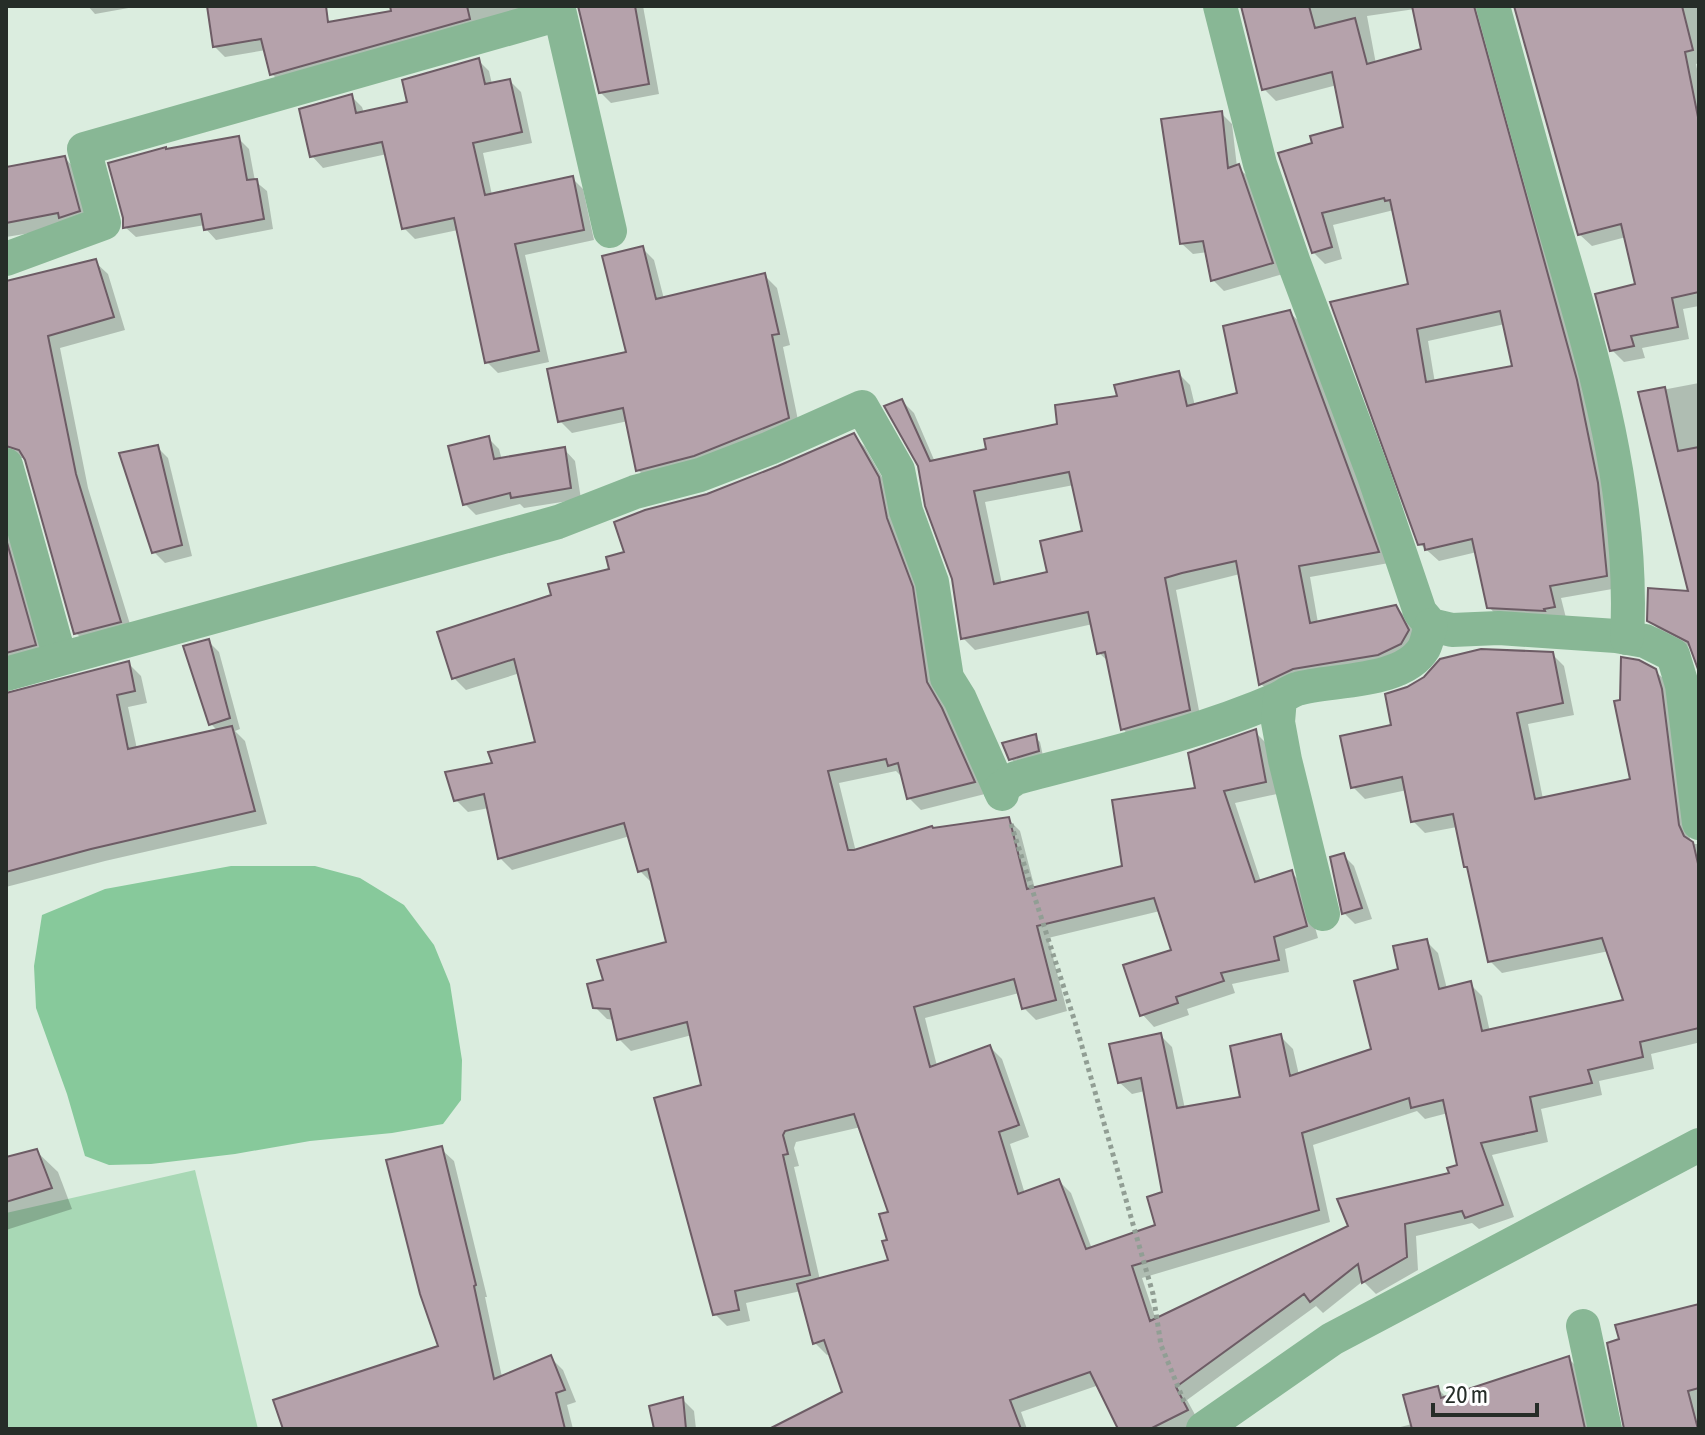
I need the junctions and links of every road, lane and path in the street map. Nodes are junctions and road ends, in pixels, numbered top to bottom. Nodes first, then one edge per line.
1 (1220, 6) edge
2 (1493, 6) edge
3 (610, 231) dead end
4 (6, 259) edge
5 (6, 465) edge
6 (1431, 625) junction
7 (1627, 638) junction
8 (60, 658) junction
9 (6, 674) edge
10 (1280, 698) junction
11 (1001, 792) junction
12 (1699, 823) edge
13 (1323, 914) dead end
14 (1699, 1145) edge
15 (1583, 1326) dead end
16 (1197, 1422) edge
17 (1605, 1429) edge

1 - 6 street
2 - 7 street
3 - 4 street
5 - 8 street
6 - 7 street
6 - 10 street
7 - 12 street
8 - 9 street
8 - 11 street
10 - 11 street
10 - 13 street
11 - 16 path
14 - 16 street
15 - 17 street

